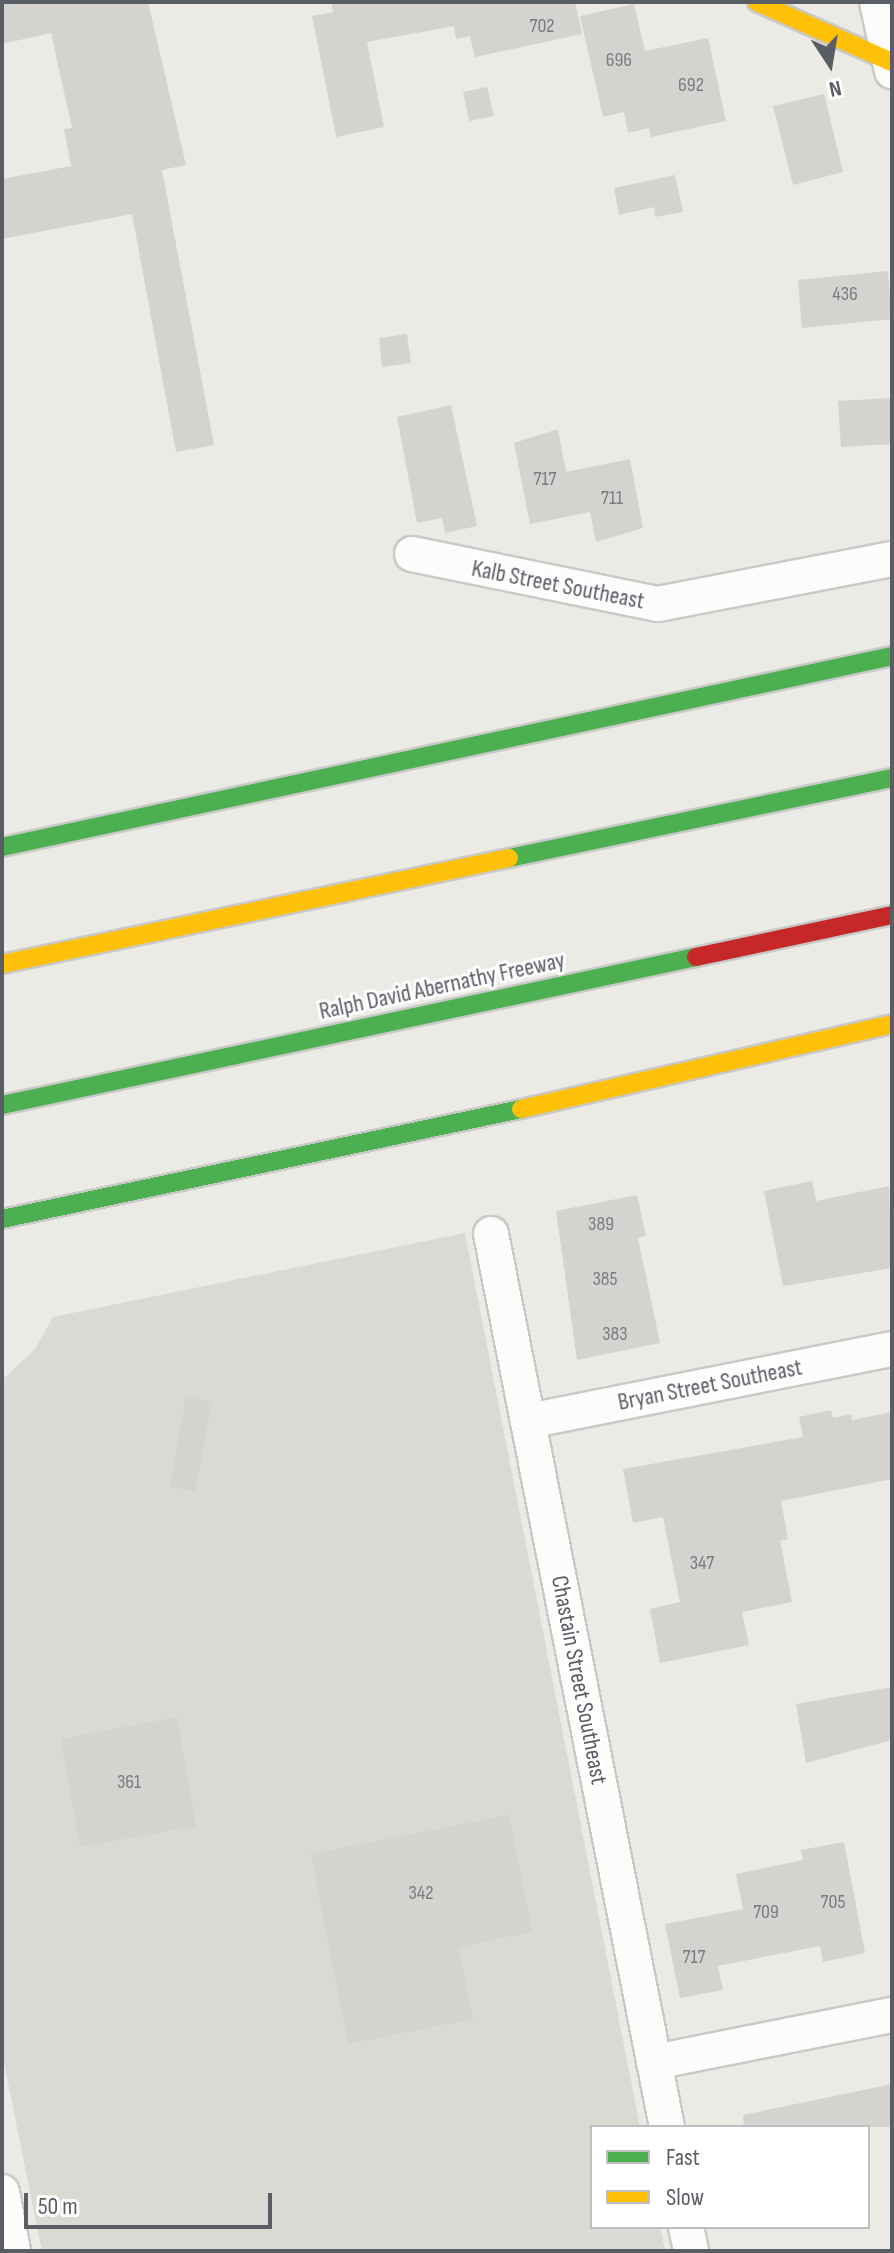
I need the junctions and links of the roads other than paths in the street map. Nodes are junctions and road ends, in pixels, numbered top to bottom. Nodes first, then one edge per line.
1 (757, 2) edge
2 (877, 2) edge
3 (891, 64) edge
4 (412, 554) dead end
5 (892, 559) edge
6 (892, 656) edge
7 (892, 778) edge
8 (2, 847) edge
9 (892, 915) edge
10 (2, 964) edge
11 (892, 1024) edge
12 (892, 1040) edge
13 (782, 1053) junction
14 (2, 1105) edge
15 (2, 1219) edge
16 (491, 1234) dead end
17 (892, 1349) edge
18 (528, 1421) junction
19 (892, 2015) edge
20 (654, 2062) junction
21 (667, 2125) edge
22 (2, 2192) edge
23 (686, 2229) edge
24 (13, 2251) edge
25 (691, 2251) edge

1 - 3 main road
2 - 3 street
4 - 5 street, Kalb Street Southeast
6 - 8 main road
7 - 10 main road
9 - 14 main road, Ralph David Abernathy Freeway
11 - 13 main road
12 - 13 main road
13 - 15 main road
16 - 18 street, Chastain Street Southeast
17 - 18 street, Bryan Street Southeast
18 - 20 street, Chastain Street Southeast
19 - 20 street
20 - 21 street, Chastain Street Southeast
22 - 24 street
23 - 25 street

